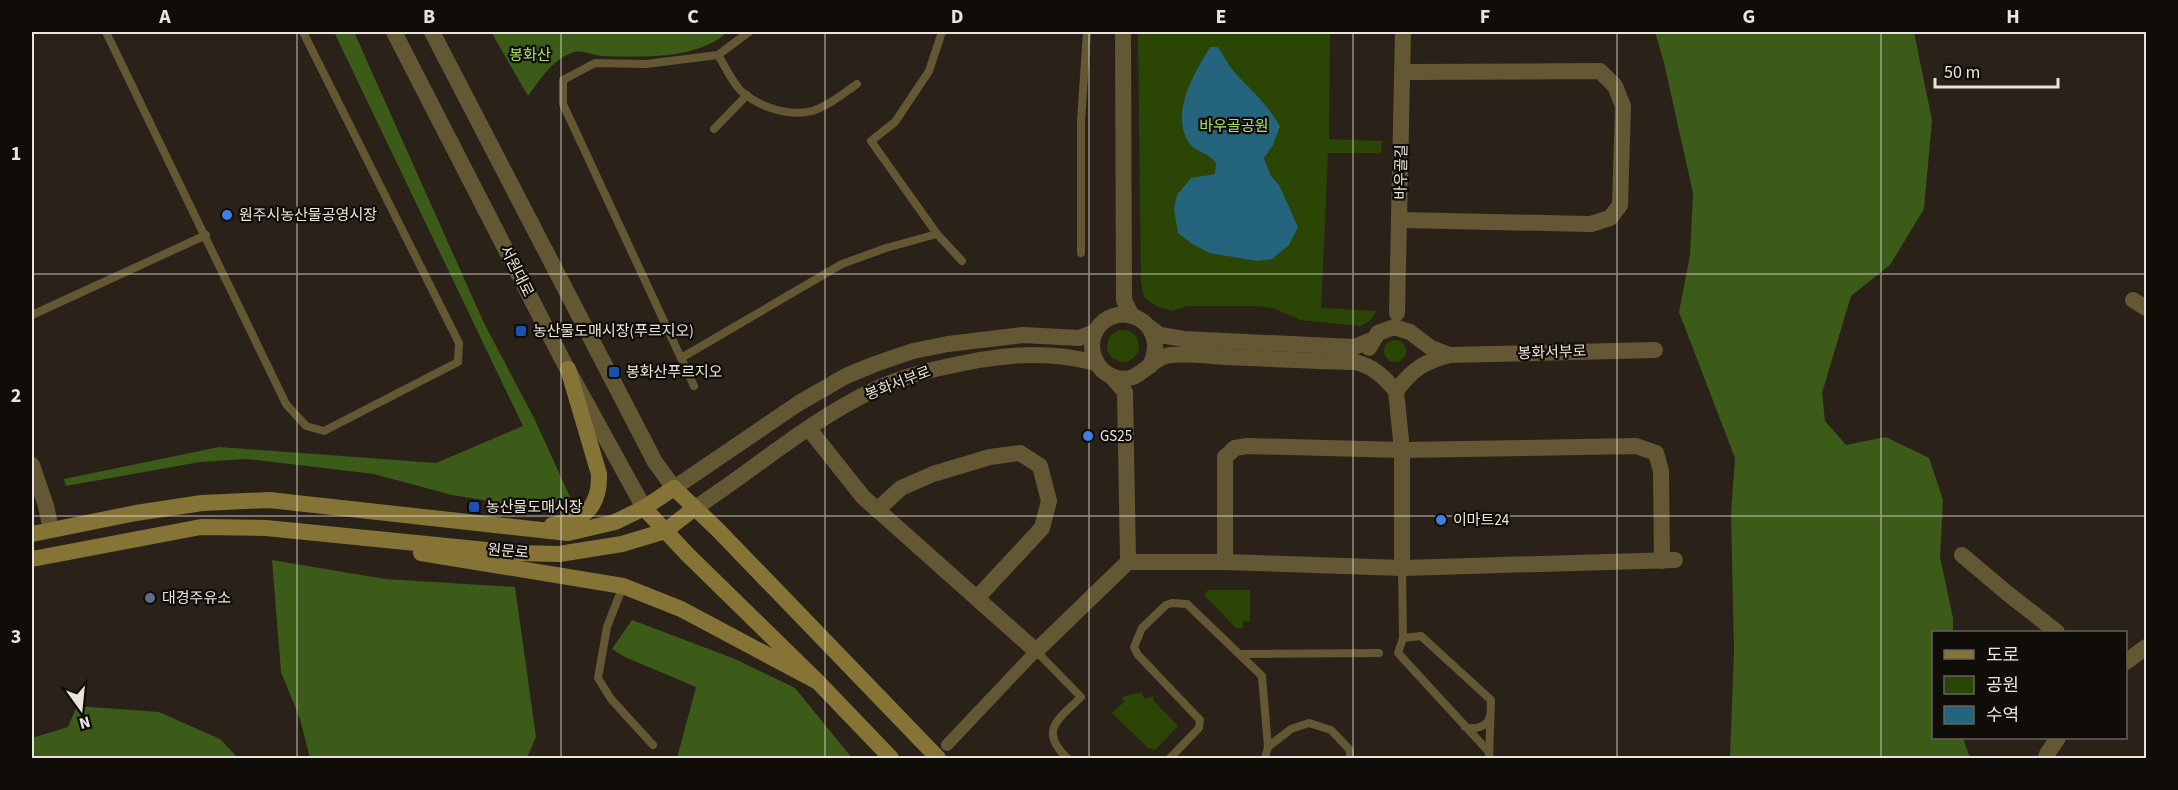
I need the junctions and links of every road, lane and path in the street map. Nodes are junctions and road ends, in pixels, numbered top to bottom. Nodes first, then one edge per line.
1 (106, 32) edge
2 (303, 32) edge
3 (394, 32) edge
4 (432, 32) edge
5 (749, 32) edge
6 (942, 32) edge
7 (1087, 32) edge
8 (1124, 32) edge
9 (1403, 32) edge
10 (718, 55) junction
11 (1403, 72) junction
12 (857, 84) dead end
13 (747, 94) junction
14 (714, 129) dead end
15 (1401, 220) junction
16 (937, 234) junction
17 (206, 235) junction
18 (1081, 253) dead end
19 (962, 261) dead end
20 (1124, 300) junction
21 (1397, 313) junction
22 (32, 315) edge
23 (1132, 316) junction
24 (1111, 317) junction
25 (1149, 327) junction
26 (1095, 332) junction
27 (1379, 334) junction
28 (1413, 334) junction
29 (1655, 350) dead end
30 (1449, 356) junction
31 (681, 358) junction
32 (1096, 363) junction
33 (568, 369) junction
34 (1146, 369) junction
35 (1411, 372) junction
36 (1380, 373) junction
37 (1113, 377) junction
38 (694, 386) dead end
39 (1125, 392) junction
40 (1396, 392) junction
41 (808, 429) junction
42 (1402, 450) junction
43 (32, 465) edge
44 (674, 488) junction
45 (644, 508) junction
46 (695, 508) junction
47 (877, 510) junction
48 (266, 528) junction
49 (522, 528) junction
50 (51, 530) junction
51 (665, 531) junction
52 (32, 534) edge
53 (56, 554) junction
54 (1962, 555) dead end
55 (32, 559) edge
56 (1128, 562) junction
57 (1225, 562) junction
58 (1402, 568) junction
59 (623, 586) junction
60 (976, 598) junction
61 (2054, 631) edge
62 (1403, 638) junction
63 (2146, 646) edge
64 (1036, 651) junction
65 (1379, 653) dead end
66 (1240, 654) junction
67 (2127, 661) edge
68 (818, 682) junction
69 (1491, 700) junction
70 (1465, 727) junction
71 (2057, 739) edge
72 (653, 745) dead end
73 (1268, 747) junction
74 (942, 752) edge
75 (1489, 755) edge
76 (891, 759) edge
77 (1067, 759) edge
78 (1170, 759) edge
79 (1265, 759) edge
80 (1350, 759) edge
81 (2046, 759) edge

1 - 17 lane
2 - 17 lane
3 - 33 street, 서원대로
4 - 44 street
5 - 10 lane
6 - 16 lane
7 - 18 lane
8 - 20 street
9 - 11 street, 바우골길
10 - 13 lane
10 - 31 lane
11 - 15 street, 바우골길
11 - 15 street
12 - 13 lane
13 - 14 lane
15 - 21 street, 바우골길
16 - 19 lane
16 - 31 lane
17 - 22 lane
20 - 23 street
20 - 24 street
21 - 27 street
21 - 28 street
23 - 24 street
23 - 25 street
24 - 26 street
25 - 27 street
25 - 34 street
26 - 32 street
26 - 44 street, 봉화서부로
27 - 28 street
27 - 36 street
28 - 30 street
28 - 35 street
29 - 30 street, 봉화서부로
30 - 35 street
31 - 38 lane
32 - 37 street
32 - 41 street, 봉화서부로
33 - 45 street, 서원대로
33 - 49 main road
34 - 36 street
34 - 37 street
34 - 39 street
35 - 36 street
35 - 40 street
36 - 40 street
37 - 39 street
39 - 56 street
40 - 42 street
41 - 46 street, 봉화서부로
41 - 47 street
42 - 57 street
42 - 58 street
42 - 58 street
43 - 50 street
44 - 45 main road, 원문로
44 - 46 main road
45 - 49 main road, 원문로
45 - 51 main road
46 - 51 main road
46 - 74 main road
47 - 60 street
47 - 60 street
48 - 51 main road, 원문로
48 - 53 main road, 원문로
48 - 59 main road
49 - 50 main road, 원문로
50 - 52 main road, 원문로
50 - 53 main road
51 - 68 main road
53 - 55 main road, 원문로
54 - 61 street
56 - 57 street
56 - 64 street
57 - 58 street
58 - 62 lane
59 - 68 main road
59 - 72 lane
60 - 64 street
62 - 69 lane
62 - 70 lane
63 - 67 street
64 - 74 street
64 - 77 lane
65 - 66 lane
66 - 73 lane
66 - 78 lane
68 - 76 main road
69 - 70 lane
69 - 75 lane
70 - 75 lane
71 - 81 street
73 - 79 lane
73 - 80 lane

